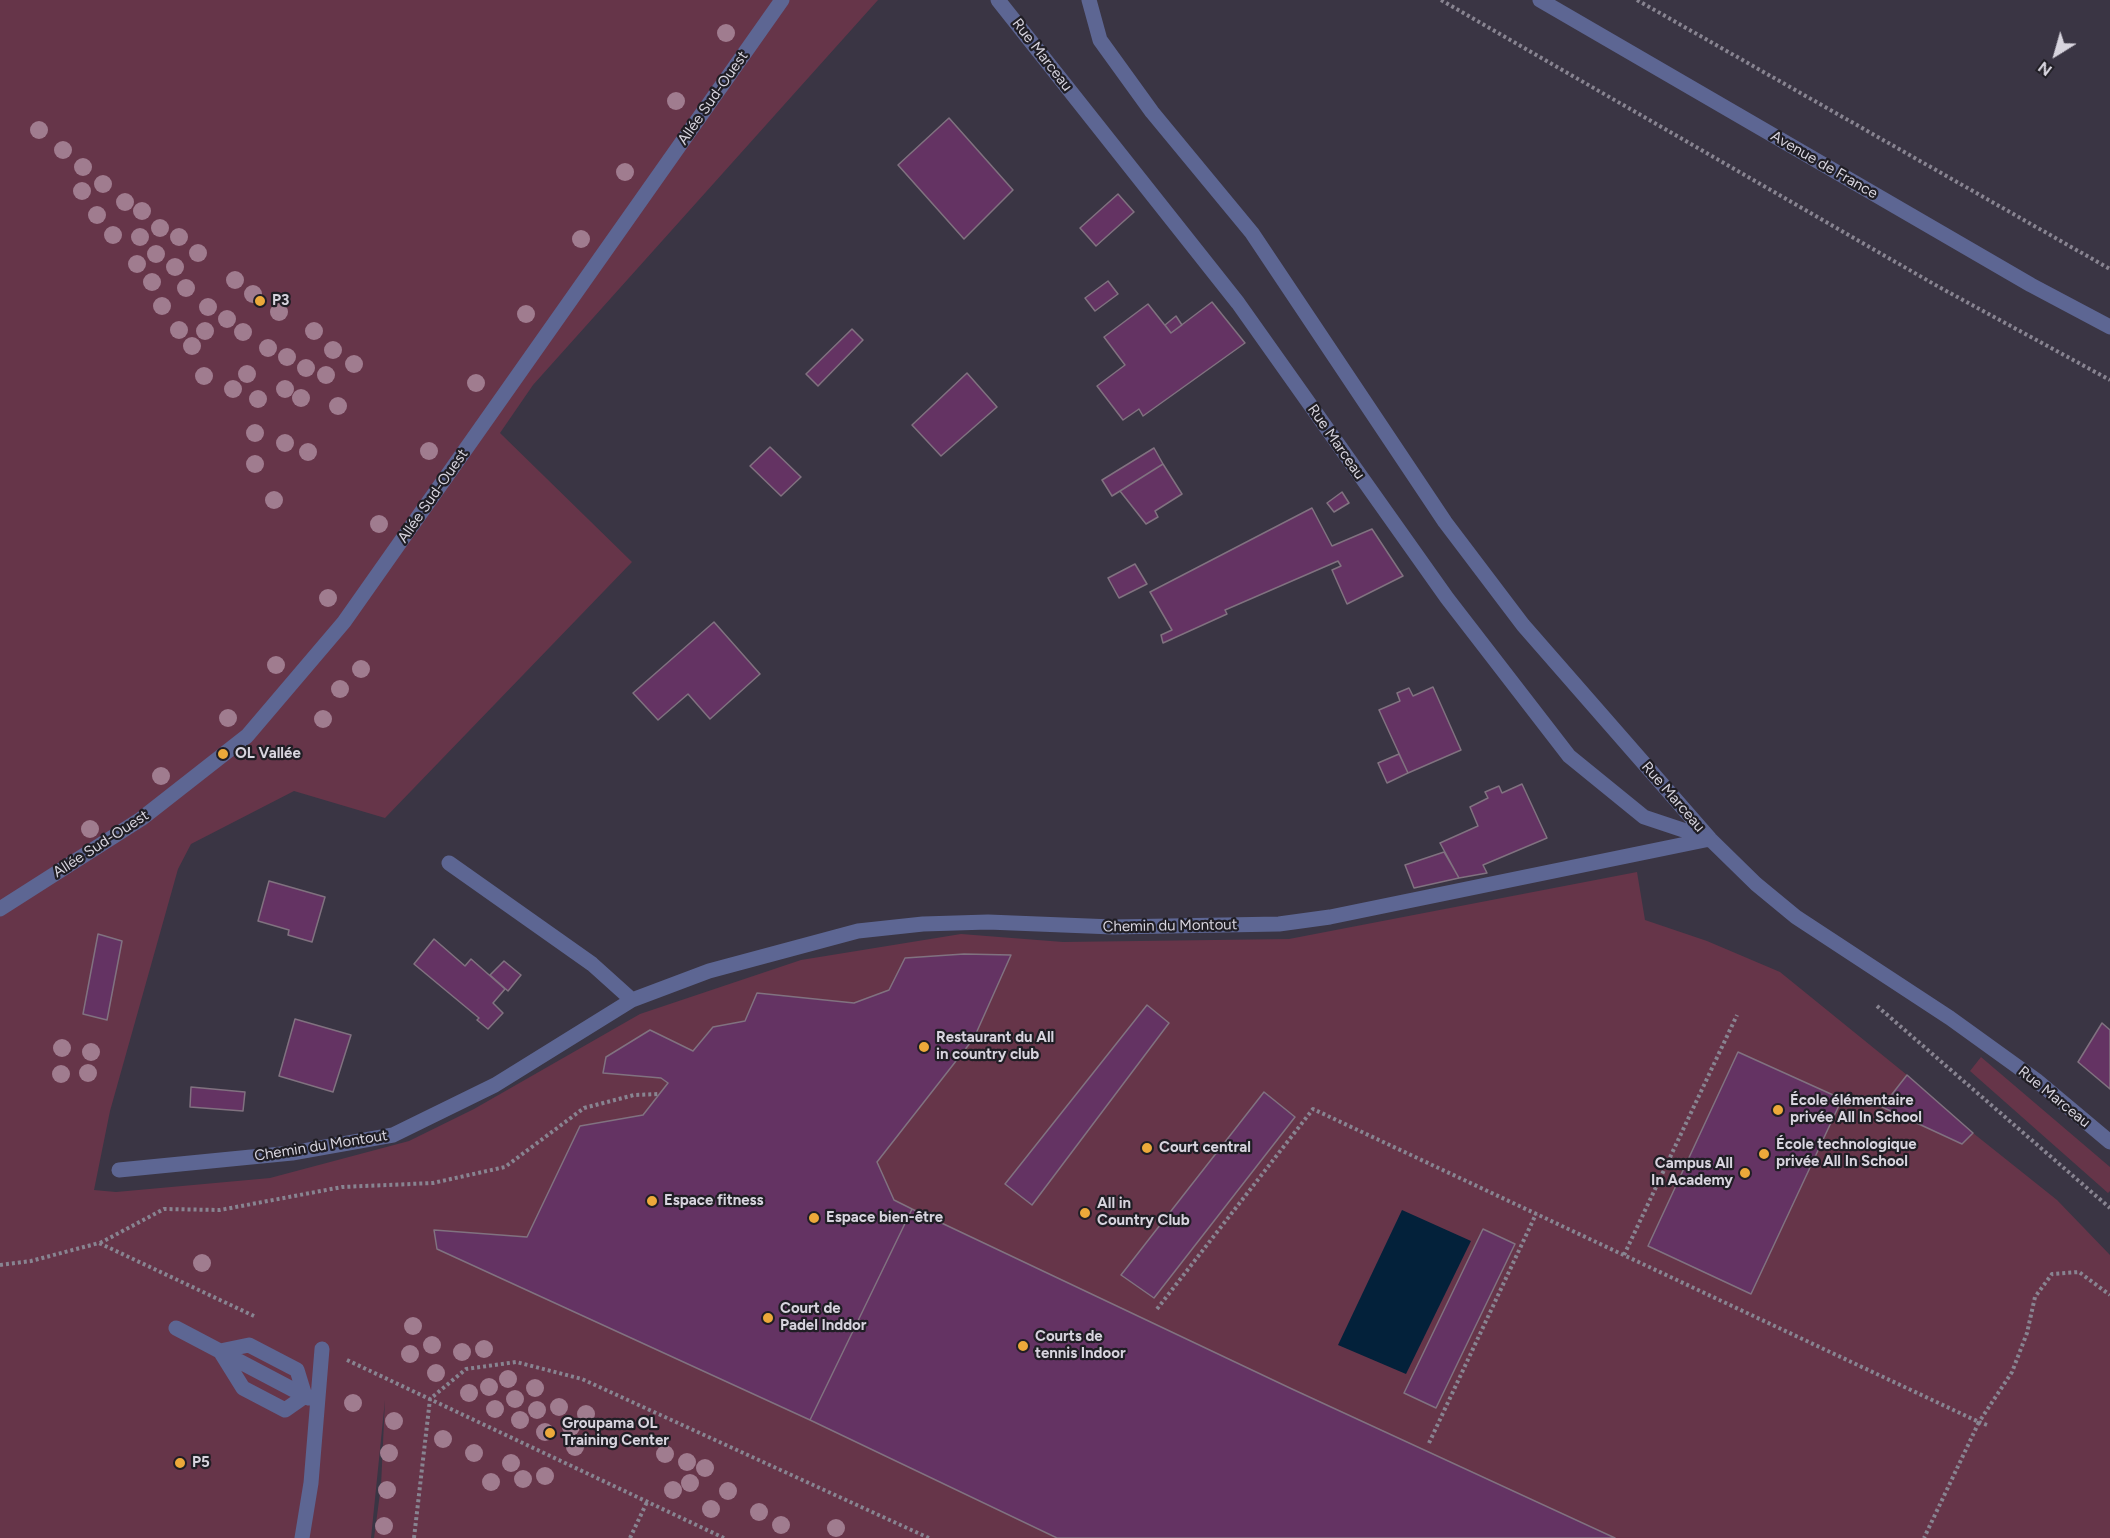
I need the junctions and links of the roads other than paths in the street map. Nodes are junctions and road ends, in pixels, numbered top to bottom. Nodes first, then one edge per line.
1 (782, 0) edge
2 (999, 0) edge
3 (1089, 0) edge
4 (1540, 0) edge
5 (2110, 327) edge
6 (1710, 839) junction
7 (449, 863) dead end
8 (0, 909) edge
9 (632, 1000) junction
10 (2110, 1142) edge
11 (119, 1170) dead end
12 (176, 1328) dead end
13 (322, 1349) road end
14 (220, 1351) junction
15 (312, 1400) junction
16 (302, 1538) edge

1 - 8 street, Allée Sud-Ouest
2 - 6 street, Rue Marceau
3 - 6 street, Rue Marceau
4 - 5 street, Avenue de France
6 - 9 street, Chemin du Montout
6 - 10 street, Rue Marceau
7 - 9 street
9 - 11 street, Chemin du Montout
12 - 14 street
13 - 15 street
14 - 15 street
14 - 15 street
15 - 16 street

